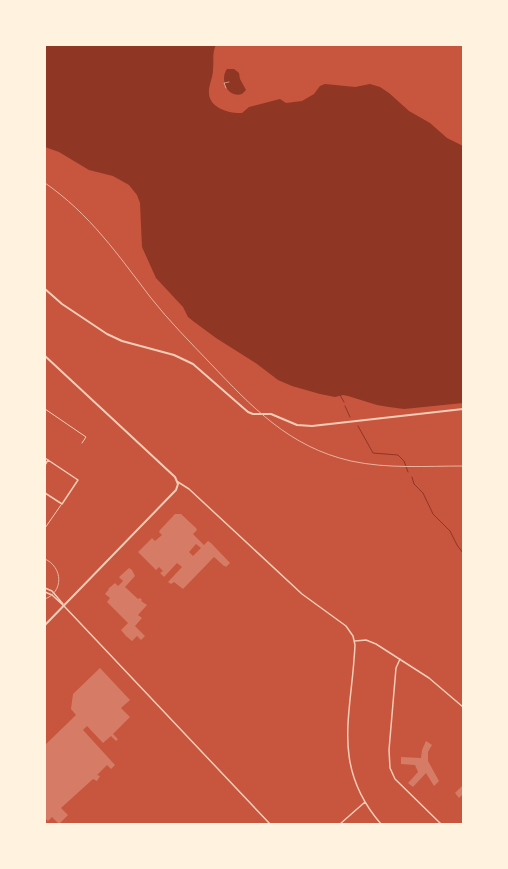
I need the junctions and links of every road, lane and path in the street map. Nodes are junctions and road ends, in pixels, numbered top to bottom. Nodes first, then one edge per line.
1 (229, 82) dead end
2 (226, 88) dead end
3 (45, 289) edge
4 (45, 356) edge
5 (45, 409) edge
6 (463, 409) edge
7 (82, 443) dead end
8 (45, 458) edge
9 (48, 460) junction
10 (45, 464) edge
11 (178, 482) junction
12 (45, 493) edge
13 (62, 504) junction
14 (45, 528) edge
15 (45, 588) edge
16 (45, 592) edge
17 (64, 606) junction
18 (45, 625) edge
19 (354, 641) junction
20 (400, 659) junction
21 (463, 707) edge
22 (364, 802) junction
23 (270, 824) edge
24 (340, 824) edge
25 (381, 824) edge
26 (441, 824) edge

1 - 2 path
3 - 6 street
4 - 11 street
5 - 7 street
8 - 9 street
9 - 10 street
9 - 13 street
11 - 17 street
11 - 19 street
12 - 13 street
13 - 14 street
15 - 17 street
16 - 17 street
17 - 18 street
17 - 23 street
19 - 20 street
19 - 22 street
20 - 21 street
20 - 26 street
22 - 24 street
22 - 25 street

